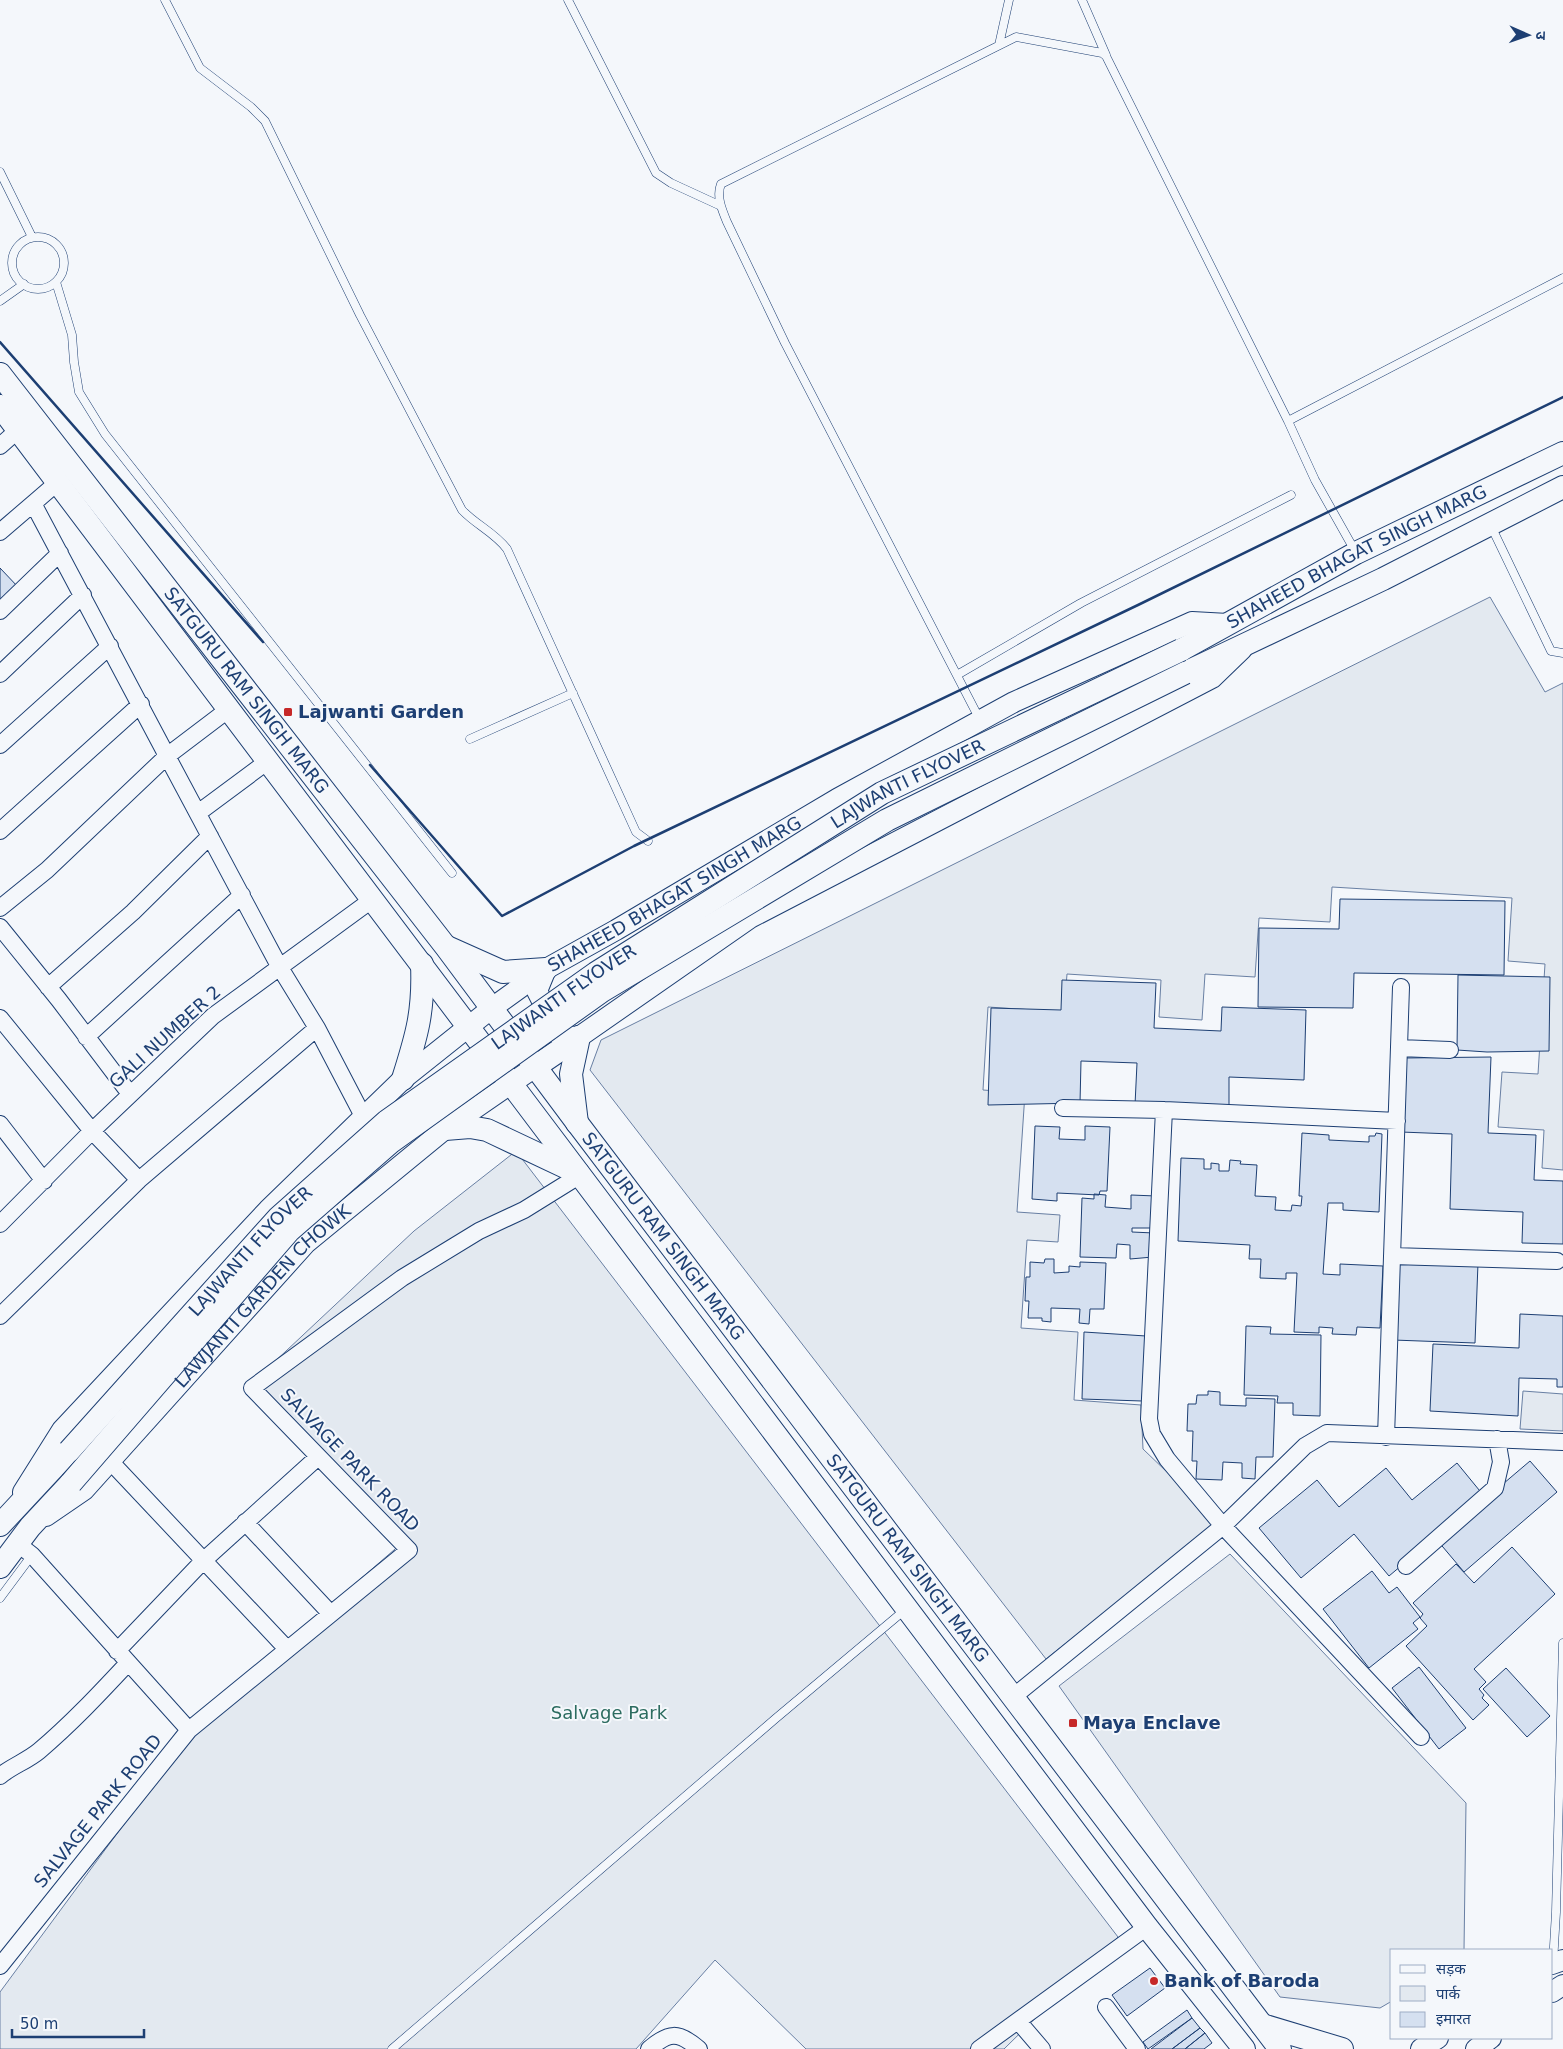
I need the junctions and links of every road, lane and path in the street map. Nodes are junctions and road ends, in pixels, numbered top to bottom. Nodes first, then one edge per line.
1 (165, 0) edge
2 (568, 0) edge
3 (1009, 0) edge
4 (1082, 0) edge
5 (998, 45) junction
6 (1106, 56) junction
7 (0, 172) edge
8 (721, 206) junction
9 (32, 237) junction
10 (1563, 278) edge
11 (56, 282) junction
12 (24, 284) junction
13 (0, 301) edge
14 (0, 374) edge
15 (0, 406) edge
16 (1288, 421) junction
17 (18, 430) junction
18 (0, 446) edge
19 (1563, 453) edge
20 (58, 482) junction
21 (1563, 487) edge
22 (1291, 496) dead end
23 (36, 501) junction
24 (1490, 523) junction
25 (0, 532) edge
26 (60, 553) junction
27 (1356, 553) junction
28 (82, 595) junction
29 (0, 611) edge
30 (1228, 624) junction
31 (1248, 643) junction
32 (110, 646) junction
33 (1563, 652) edge
34 (0, 674) edge
35 (957, 675) junction
36 (573, 694) junction
37 (141, 704) junction
38 (229, 709) junction
39 (980, 720) junction
40 (470, 739) dead end
41 (0, 745) edge
42 (166, 756) junction
43 (268, 761) junction
44 (198, 813) junction
45 (0, 831) edge
46 (210, 836) junction
47 (648, 841) dead end
48 (452, 873) dead end
49 (242, 895) junction
50 (373, 899) junction
51 (0, 908) edge
52 (0, 927) edge
53 (446, 947) junction
54 (422, 964) junction
55 (279, 966) junction
56 (546, 969) junction
57 (48, 987) junction
58 (1401, 987) dead end
59 (492, 1008) junction
60 (0, 1018) edge
61 (470, 1026) junction
62 (317, 1028) junction
63 (578, 1037) junction
64 (86, 1038) junction
65 (1399, 1048) junction
66 (1450, 1050) dead end
67 (535, 1067) junction
68 (403, 1079) junction
69 (512, 1082) junction
70 (130, 1094) junction
71 (1063, 1108) dead end
72 (1164, 1110) junction
73 (364, 1118) junction
74 (1397, 1121) junction
75 (0, 1124) edge
76 (578, 1124) junction
77 (445, 1129) junction
78 (92, 1131) junction
79 (582, 1174) junction
80 (139, 1180) junction
81 (44, 1181) junction
82 (268, 1210) junction
83 (0, 1224) edge
84 (306, 1243) junction
85 (1392, 1256) junction
86 (1557, 1260) dead end
87 (0, 1316) edge
88 (1386, 1437) junction
89 (1497, 1439) junction
90 (1563, 1442) edge
91 (318, 1457) junction
92 (110, 1461) junction
93 (4, 1520) edge
94 (245, 1522) junction
95 (1223, 1526) junction
96 (27, 1542) junction
97 (202, 1561) junction
98 (1406, 1566) dead end
99 (0, 1567) edge
100 (0, 1598) edge
101 (908, 1608) junction
102 (332, 1614) junction
103 (1563, 1643) edge
104 (287, 1649) junction
105 (122, 1657) junction
106 (1013, 1697) junction
107 (189, 1730) junction
108 (1421, 1737) dead end
109 (0, 1776) edge
110 (1147, 1927) junction
111 (1556, 1962) edge
112 (0, 1966) edge
113 (1106, 2007) dead end
114 (1018, 2021) junction
115 (1262, 2025) junction
116 (1436, 2039) edge
117 (1490, 2039) edge
118 (392, 2049) edge
119 (649, 2049) edge
120 (698, 2049) edge
121 (979, 2049) edge
122 (1042, 2049) edge
123 (1138, 2049) edge
124 (1244, 2049) edge
125 (1280, 2049) edge
126 (1342, 2049) edge
127 (1421, 2049) edge
128 (1476, 2049) edge

1 - 36 lane
2 - 8 lane
3 - 5 lane
4 - 6 lane
5 - 6 lane
5 - 8 lane
6 - 16 lane
7 - 9 lane
8 - 35 lane
9 - 11 lane
9 - 12 lane
10 - 16 lane
11 - 12 lane
11 - 48 lane
12 - 13 lane
14 - 53 main road, SATGURU RAM SINGH MARG
15 - 17 main road, SATGURU RAM SINGH MARG
16 - 27 lane
17 - 18 street
17 - 20 main road, SATGURU RAM SINGH MARG
19 - 27 main road, SHAHEED BHAGAT SINGH MARG
20 - 23 street
20 - 38 main road, SATGURU RAM SINGH MARG
21 - 24 main road, SHAHEED BHAGAT SINGH MARG
22 - 35 lane
23 - 25 street
23 - 26 street
24 - 31 main road, SHAHEED BHAGAT SINGH MARG
24 - 33 lane
26 - 28 street
26 - 29 street
27 - 30 main road, SHAHEED BHAGAT SINGH MARG
28 - 32 street
28 - 34 street
30 - 39 street, SHAHEED BHAGAT SINGH MARG
30 - 93 main road, LAJWANTI FLYOVER, bridge
31 - 63 street, SHAHEED BHAGAT SINGH MARG
31 - 96 main road, LAJWANTI FLYOVER, bridge
32 - 37 street
32 - 41 street
35 - 39 lane
36 - 40 lane
36 - 47 lane
37 - 42 street
37 - 45 street
38 - 42 street
38 - 43 main road, SATGURU RAM SINGH MARG
39 - 56 street, SHAHEED BHAGAT SINGH MARG
42 - 44 street
42 - 51 street
43 - 44 street
43 - 50 main road, SATGURU RAM SINGH MARG
44 - 46 street
46 - 49 street
46 - 57 street
49 - 55 street
49 - 64 street
50 - 54 main road, SATGURU RAM SINGH MARG
50 - 55 street, GALI NUMBER 2
52 - 57 street
53 - 56 main road
53 - 59 main road, SATGURU RAM SINGH MARG
54 - 61 main road, SATGURU RAM SINGH MARG
54 - 68 main road
55 - 62 street
55 - 70 street, GALI NUMBER 2
56 - 59 street, SHAHEED BHAGAT SINGH MARG
56 - 63 street
57 - 64 street
58 - 65 street
59 - 61 street
59 - 67 main road
60 - 78 street
61 - 68 street
61 - 69 main road
62 - 73 street
62 - 80 street
63 - 67 main road, SHAHEED BHAGAT SINGH MARG
63 - 76 main road
64 - 70 street
65 - 66 street
65 - 74 street
67 - 69 street, LAWJANTI GARDEN CHOWK
67 - 76 main road, SATGURU RAM SINGH MARG
68 - 73 street
69 - 77 street, LAWJANTI GARDEN CHOWK
69 - 79 main road, SATGURU RAM SINGH MARG
70 - 78 street, GALI NUMBER 2
71 - 72 street
72 - 74 street
72 - 95 street
73 - 82 street
74 - 85 street
75 - 81 street
76 - 106 main road, SATGURU RAM SINGH MARG
77 - 79 main road
77 - 84 street, LAWJANTI GARDEN CHOWK
78 - 80 street
78 - 81 street, GALI NUMBER 2
79 - 91 street, SALVAGE PARK ROAD
79 - 101 main road, SATGURU RAM SINGH MARG
80 - 87 street
81 - 83 street, GALI NUMBER 2
82 - 84 street
82 - 93 street
84 - 92 street, LAWJANTI GARDEN CHOWK
85 - 86 street
85 - 88 street
88 - 89 street
88 - 95 street
89 - 90 street
89 - 98 street
91 - 94 street
91 - 102 street, SALVAGE PARK ROAD
92 - 96 street, LAWJANTI GARDEN CHOWK
92 - 97 street
94 - 97 street
94 - 102 street
95 - 106 street
95 - 108 street
96 - 99 main road
96 - 100 lane
96 - 105 street
97 - 104 street
97 - 105 street
101 - 110 main road, SATGURU RAM SINGH MARG
101 - 118 lane
102 - 104 street, SALVAGE PARK ROAD
103 - 111 lane
104 - 107 street, SALVAGE PARK ROAD
105 - 107 street
105 - 109 street
106 - 115 main road, SATGURU RAM SINGH MARG
107 - 112 street, SALVAGE PARK ROAD
110 - 114 street
110 - 124 main road, SATGURU RAM SINGH MARG
113 - 123 street
114 - 121 street
114 - 122 street
115 - 125 main road, SATGURU RAM SINGH MARG
115 - 126 main road
116 - 127 street
117 - 128 street
119 - 120 street

